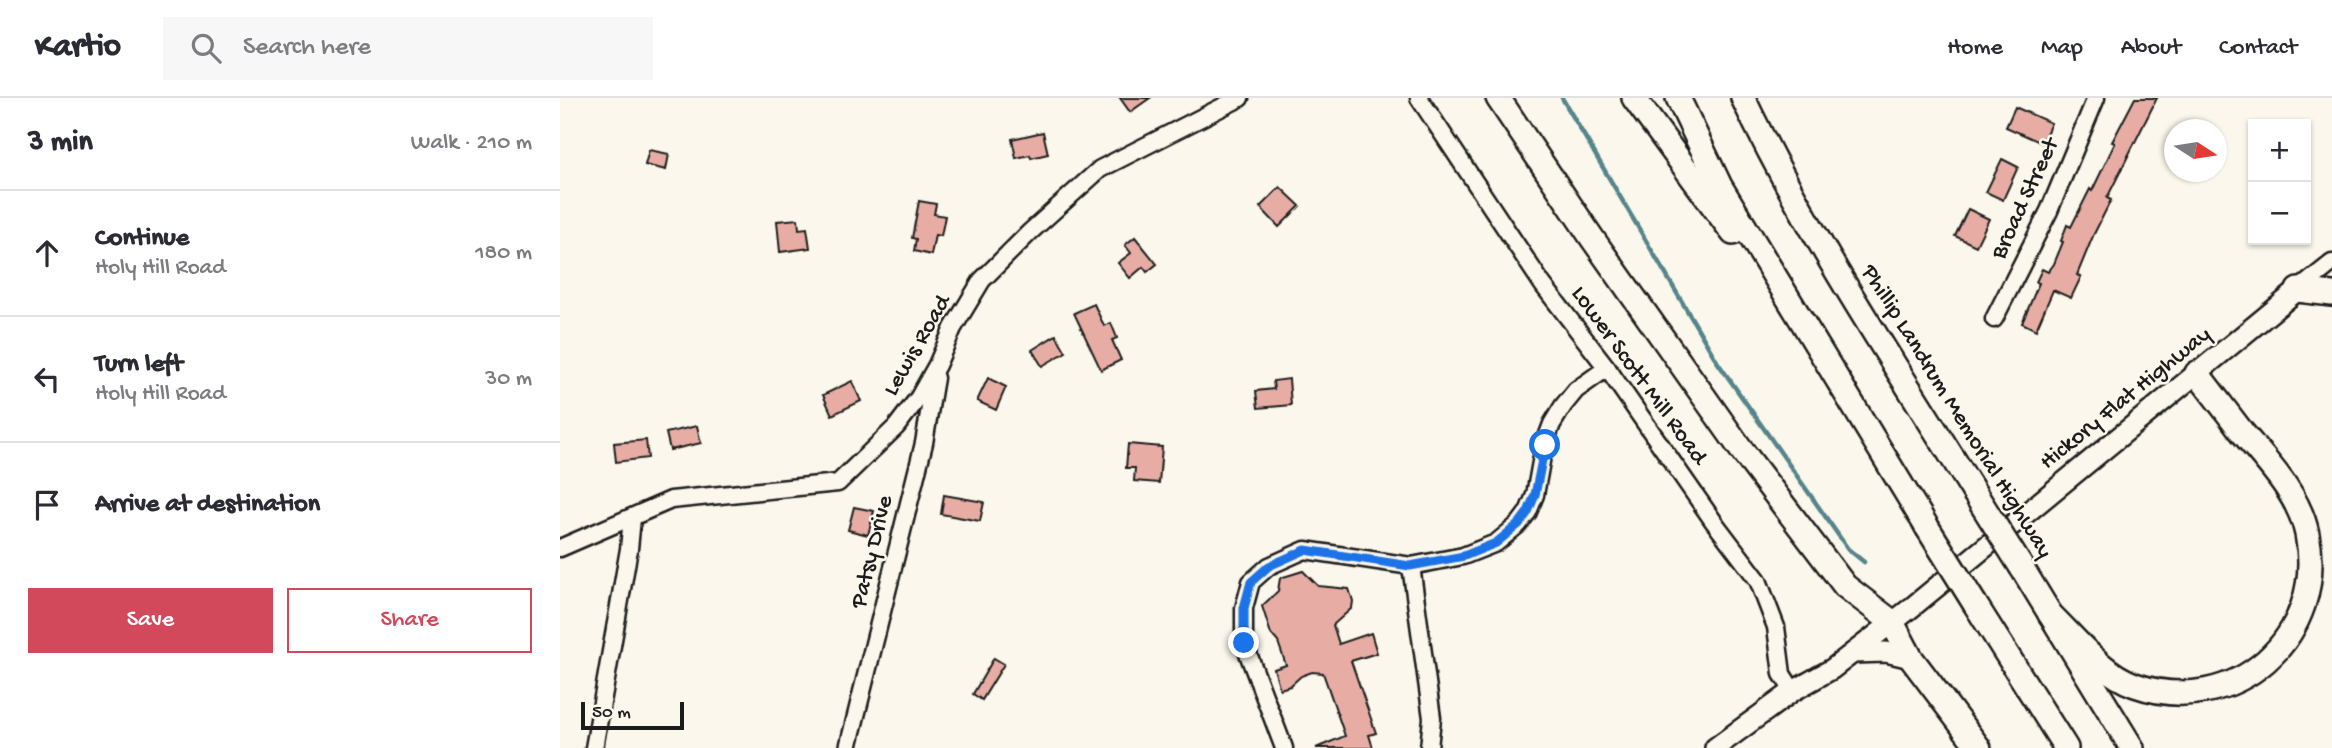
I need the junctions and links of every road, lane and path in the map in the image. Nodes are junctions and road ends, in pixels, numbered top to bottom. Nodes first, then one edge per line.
1 (1240, 98) edge
2 (1419, 98) edge
3 (1498, 98) edge
4 (1634, 98) edge
5 (1678, 98) edge
6 (1743, 98) edge
7 (2096, 98) edge
8 (2332, 263) edge
9 (2298, 290) junction
10 (2332, 294) edge
11 (1994, 318) dead end
12 (1809, 334) junction
13 (937, 365) junction
14 (1607, 368) junction
15 (2197, 373) junction
16 (632, 518) junction
17 (560, 548) edge
18 (1410, 566) junction
19 (2050, 614) junction
20 (1892, 622) junction
21 (1853, 653) junction
22 (1911, 658) junction
23 (1793, 691) junction
24 (594, 748) edge
25 (848, 748) edge
26 (1284, 748) edge
27 (1429, 748) edge
28 (1716, 748) edge
29 (1979, 748) edge
30 (2066, 748) edge
31 (2132, 748) edge

1 - 13 street, Lewis Road
2 - 14 street, Lower Scott Mill Road
3 - 20 highway
4 - 12 highway
5 - 12 highway
6 - 19 highway, Phillip Landrum Memorial Highway, bridge
7 - 11 street, Broad Street
8 - 9 street, Hickory Flat Highway
9 - 10 highway
9 - 15 main road, Hickory Flat Highway
12 - 30 highway, bridge
13 - 16 street, Lewis Road
13 - 25 street, Patsy Drive
14 - 18 street
14 - 23 street, Lower Scott Mill Road
15 - 19 highway
15 - 20 main road, Hickory Flat Highway
16 - 17 street, Lewis Road
16 - 24 street
18 - 26 street
18 - 27 street
19 - 31 highway, Phillip Landrum Memorial Highway
20 - 21 main road, Hickory Flat Highway
20 - 22 highway
21 - 22 main road
21 - 23 main road, Hickory Flat Highway
22 - 29 highway
23 - 28 main road, Hickory Flat Highway

